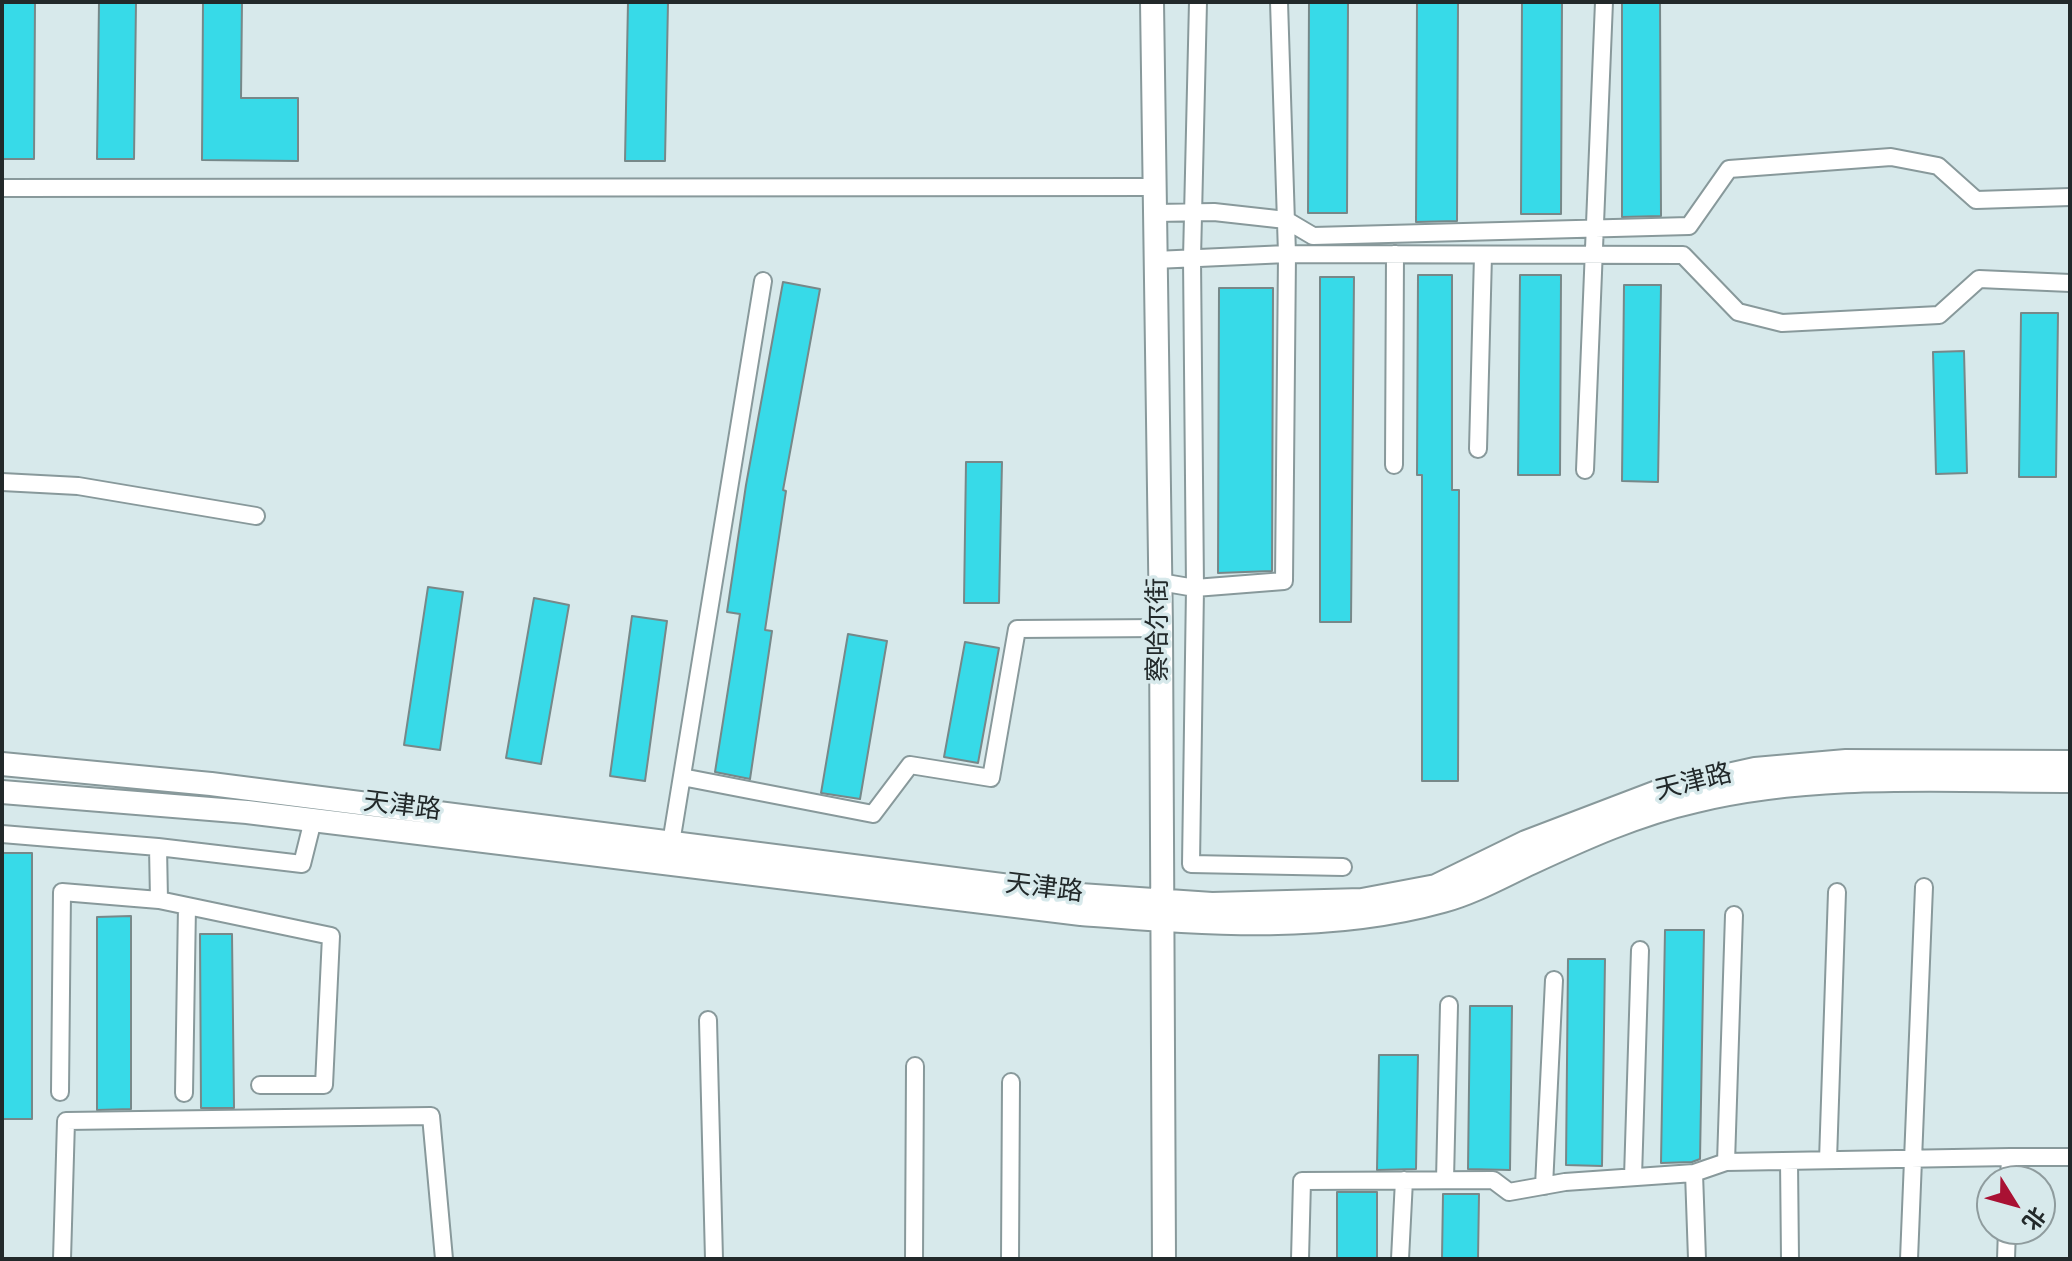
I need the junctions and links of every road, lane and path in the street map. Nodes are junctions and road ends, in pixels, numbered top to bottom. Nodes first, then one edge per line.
1 (1152, 2) edge
2 (1198, 2) edge
3 (1279, 2) edge
4 (1604, 2) edge
5 (1154, 187) junction
6 (2, 188) edge
7 (2070, 197) edge
8 (1194, 212) junction
9 (1155, 213) junction
10 (1286, 220) junction
11 (1595, 229) junction
12 (1287, 254) junction
13 (1395, 254) junction
14 (1483, 255) junction
15 (1594, 255) junction
16 (1192, 258) junction
17 (1155, 260) junction
18 (763, 281) dead end
19 (2070, 283) edge
20 (1478, 449) dead end
21 (1394, 465) dead end
22 (1585, 470) dead end
23 (2, 482) edge
24 (256, 516) dead end
25 (1160, 582) junction
26 (1195, 588) junction
27 (1161, 628) junction
28 (2070, 762) edge
29 (2, 764) edge
30 (682, 777) junction
31 (2070, 781) edge
32 (2, 792) edge
33 (313, 820) junction
34 (2, 834) edge
35 (671, 843) junction
36 (158, 847) junction
37 (1343, 867) dead end
38 (1924, 887) dead end
39 (1837, 892) dead end
40 (159, 900) junction
41 (187, 906) junction
42 (1161, 910) junction
43 (1734, 915) dead end
44 (1640, 950) dead end
45 (1554, 980) dead end
46 (1449, 1005) dead end
47 (708, 1020) dead end
48 (915, 1066) dead end
49 (1011, 1082) dead end
50 (260, 1085) dead end
51 (60, 1092) dead end
52 (184, 1093) dead end
53 (2010, 1157) junction
54 (2070, 1157) edge
55 (1912, 1159) junction
56 (1828, 1160) junction
57 (1789, 1161) junction
58 (1726, 1162) junction
59 (2010, 1165) edge
60 (1694, 1173) junction
61 (1633, 1177) junction
62 (1404, 1180) junction
63 (1445, 1180) junction
64 (1544, 1186) junction
65 (62, 1259) edge
66 (444, 1259) edge
67 (714, 1259) edge
68 (914, 1259) edge
69 (1010, 1259) edge
70 (1164, 1259) edge
71 (1300, 1259) edge
72 (1400, 1259) edge
73 (1697, 1259) edge
74 (1790, 1259) edge
75 (1909, 1259) edge

1 - 5 street, 察哈尔街
2 - 8 street
3 - 10 street
4 - 11 street
5 - 6 street
5 - 9 street, 察哈尔街
7 - 11 street
8 - 9 street
8 - 10 street
8 - 16 street
9 - 17 street, 察哈尔街
10 - 11 street
10 - 12 street
11 - 15 street
12 - 13 street
12 - 16 street
12 - 26 street
13 - 14 street
13 - 21 street
14 - 15 street
14 - 20 street
15 - 19 street
15 - 22 street
16 - 17 street
16 - 26 street
17 - 25 street, 察哈尔街
18 - 30 street
23 - 24 street
25 - 26 street
25 - 27 street, 察哈尔街
26 - 37 street
27 - 30 street
27 - 42 street, 察哈尔街
28 - 42 street, 天津路
29 - 35 street, 天津路
30 - 35 street
31 - 42 street, 天津路
32 - 33 street, 天津路
33 - 36 street
33 - 42 street, 天津路
34 - 36 street
35 - 42 street, 天津路
36 - 40 street
38 - 55 street
39 - 56 street
40 - 41 street
40 - 51 street
41 - 50 street
41 - 52 street
42 - 70 street, 察哈尔街
43 - 58 street
44 - 61 street
45 - 64 street
46 - 63 street
47 - 67 street
48 - 68 street
49 - 69 street
53 - 54 street
53 - 55 street
53 - 59 street
55 - 56 street
55 - 75 street
56 - 57 street
57 - 58 street
57 - 74 street
58 - 60 street
60 - 61 street
60 - 73 street
61 - 64 street
62 - 63 street
62 - 71 street
62 - 72 street
63 - 64 street
65 - 66 street

